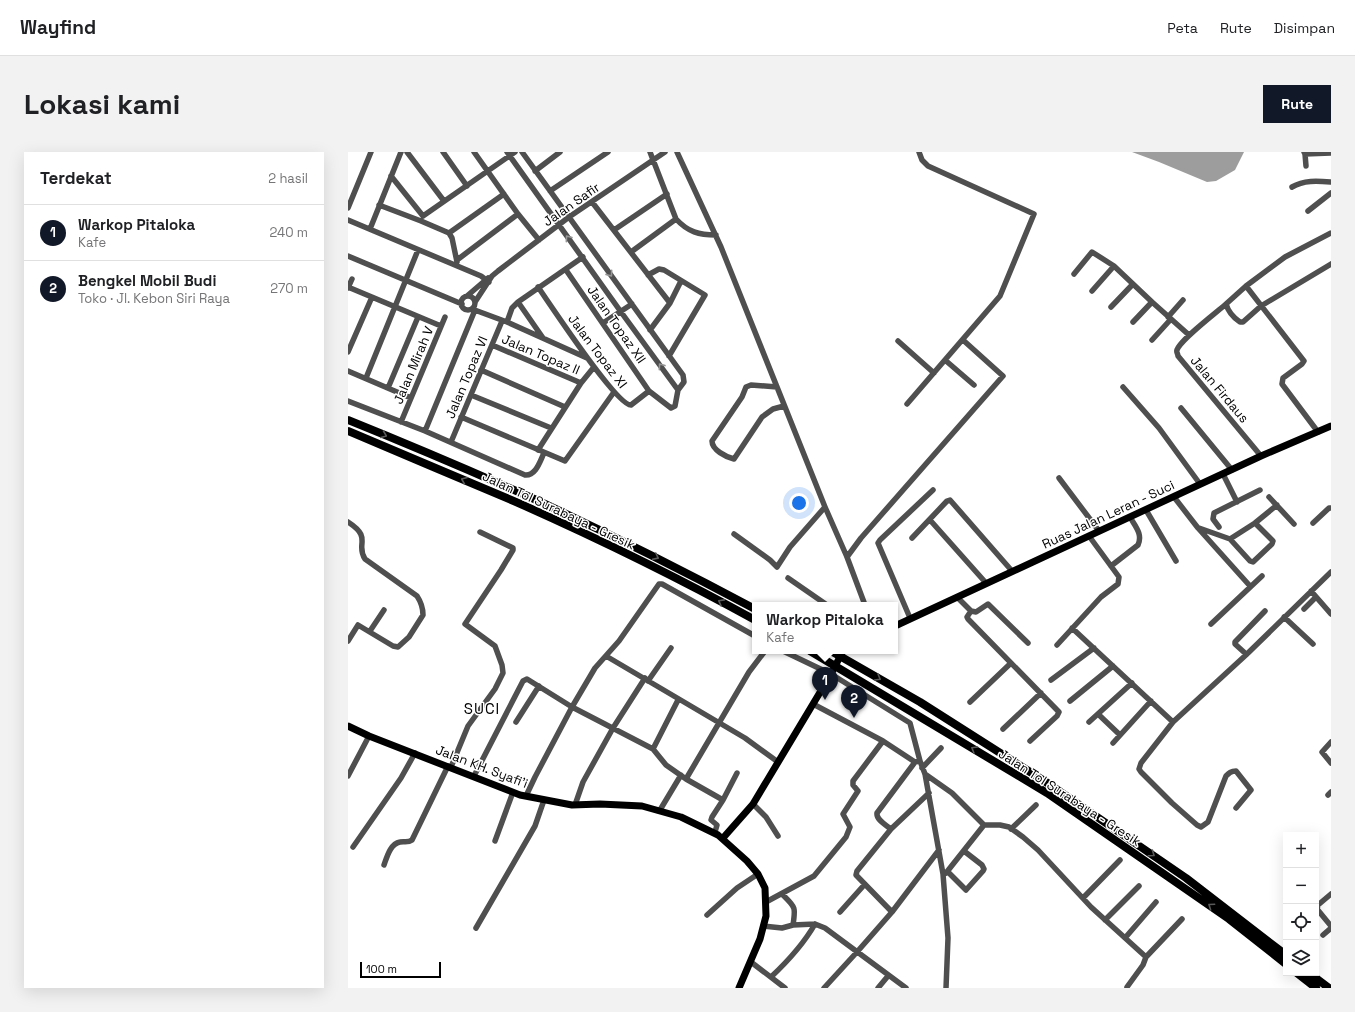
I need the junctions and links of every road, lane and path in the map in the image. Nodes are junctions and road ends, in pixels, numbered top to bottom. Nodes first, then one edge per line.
1 (372, 152) edge
2 (401, 152) edge
3 (407, 152) edge
4 (443, 152) edge
5 (474, 152) edge
6 (515, 152) edge
7 (522, 152) edge
8 (560, 152) edge
9 (608, 152) edge
10 (650, 152) edge
11 (665, 152) edge
12 (677, 152) edge
13 (919, 152) edge
14 (1304, 153) edge
15 (1330, 153) edge
16 (508, 154) edge
17 (653, 161) junction
18 (1306, 166) dead end
19 (535, 171) junction
20 (488, 172) junction
21 (391, 176) junction
22 (1331, 182) edge
23 (467, 186) junction
24 (1292, 187) dead end
25 (550, 191) junction
26 (1331, 193) edge
27 (504, 194) junction
28 (667, 194) junction
29 (444, 201) junction
30 (592, 202) junction
31 (379, 205) junction
32 (348, 208) edge
33 (1308, 212) dead end
34 (518, 214) junction
35 (569, 217) junction
36 (676, 218) junction
37 (422, 219) junction
38 (348, 220) edge
39 (559, 225) junction
40 (370, 229) junction
41 (614, 230) junction
42 (449, 233) junction
43 (716, 235) junction
44 (1330, 236) edge
45 (539, 240) junction
46 (418, 250) junction
47 (631, 252) junction
48 (348, 256) edge
49 (582, 257) junction
50 (457, 263) junction
51 (1331, 264) edge
52 (1114, 266) junction
53 (566, 270) junction
54 (1074, 274) dead end
55 (648, 275) junction
56 (352, 279) dead end
57 (489, 279) junction
58 (406, 280) junction
59 (681, 281) junction
60 (1133, 284) junction
61 (1246, 286) junction
62 (348, 287) edge
63 (538, 287) junction
64 (1092, 291) dead end
65 (468, 296) junction
66 (372, 297) junction
67 (1183, 300) dead end
68 (475, 302) junction
69 (518, 302) junction
70 (1152, 302) junction
71 (670, 303) junction
72 (462, 304) junction
73 (632, 304) junction
74 (1226, 304) junction
75 (1261, 306) junction
76 (396, 307) junction
77 (1111, 307) dead end
78 (474, 309) junction
79 (620, 312) junction
80 (418, 317) junction
81 (445, 317) dead end
82 (1170, 318) junction
83 (505, 321) junction
84 (1133, 322) dead end
85 (603, 323) junction
86 (441, 326) junction
87 (650, 330) junction
88 (1189, 335) junction
89 (543, 339) junction
90 (963, 340) junction
91 (1152, 340) dead end
92 (898, 341) dead end
93 (492, 345) junction
94 (348, 352) edge
95 (669, 356) junction
96 (588, 359) junction
97 (945, 360) junction
98 (594, 367) junction
99 (481, 370) junction
100 (348, 371) edge
101 (934, 372) junction
102 (366, 378) junction
103 (581, 383) junction
104 (974, 385) dead end
105 (777, 387) junction
106 (1123, 387) dead end
107 (388, 388) junction
108 (678, 390) junction
109 (649, 391) junction
110 (614, 392) junction
111 (471, 395) junction
112 (411, 398) junction
113 (348, 401) edge
114 (906, 404) dead end
115 (784, 406) junction
116 (565, 408) junction
117 (1181, 408) dead end
118 (461, 417) junction
119 (348, 420) edge
120 (401, 422) junction
121 (1331, 426) edge
122 (551, 428) junction
123 (348, 431) edge
124 (424, 431) junction
125 (1318, 432) junction
126 (451, 442) junction
127 (541, 451) junction
128 (1262, 456) junction
129 (1232, 470) junction
130 (1223, 474) junction
131 (1059, 478) dead end
132 (1200, 484) junction
133 (933, 490) dead end
134 (1260, 490) dead end
135 (1174, 497) junction
136 (1269, 497) dead end
137 (1237, 502) junction
138 (1277, 505) junction
139 (825, 507) junction
140 (1331, 508) edge
141 (1146, 510) junction
142 (1130, 517) junction
143 (930, 520) junction
144 (348, 522) edge
145 (1255, 523) junction
146 (1294, 524) dead end
147 (1313, 524) dead end
148 (1219, 527) dead end
149 (1198, 528) junction
150 (1099, 531) junction
151 (480, 532) dead end
152 (734, 534) dead end
153 (1215, 534) junction
154 (1089, 536) junction
155 (912, 538) dead end
156 (1230, 539) junction
157 (1208, 540) junction
158 (847, 557) junction
159 (1176, 561) dead end
160 (1112, 566) junction
161 (1012, 571) junction
162 (1331, 573) edge
163 (1262, 576) dead end
164 (788, 578) dead end
165 (986, 583) junction
166 (1250, 586) junction
167 (1311, 591) junction
168 (957, 597) junction
169 (1316, 597) junction
170 (823, 602) edge
171 (864, 602) edge
172 (752, 607) edge
173 (1304, 609) dead end
174 (384, 610) dead end
175 (971, 611) junction
176 (1265, 611) dead end
177 (1331, 614) edge
178 (1284, 617) junction
179 (752, 618) edge
180 (910, 618) junction
181 (898, 624) edge
182 (1211, 624) dead end
183 (1072, 628) junction
184 (370, 631) junction
185 (752, 634) edge
186 (348, 640) edge
187 (1028, 643) dead end
188 (1313, 644) dead end
189 (1057, 645) dead end
190 (671, 648) dead end
191 (1094, 648) junction
192 (763, 654) edge
193 (789, 654) edge
194 (815, 654) edge
195 (839, 654) edge
196 (1247, 654) junction
197 (606, 656) junction
198 (1011, 663) junction
199 (1113, 666) junction
200 (831, 674) junction
201 (647, 679) junction
202 (1051, 680) dead end
203 (1132, 683) junction
204 (539, 686) junction
205 (1041, 693) junction
206 (678, 700) junction
207 (1070, 700) dead end
208 (1151, 701) junction
209 (970, 702) dead end
210 (813, 704) junction
211 (572, 707) junction
212 (1098, 714) junction
213 (516, 722) dead end
214 (1089, 722) dead end
215 (1173, 722) junction
216 (720, 723) junction
217 (348, 726) edge
218 (613, 728) junction
219 (1003, 728) dead end
220 (1120, 735) junction
221 (369, 736) junction
222 (882, 741) junction
223 (1030, 741) dead end
224 (1331, 742) edge
225 (1113, 744) dead end
226 (941, 748) dead end
227 (653, 750) junction
228 (415, 753) junction
229 (778, 762) junction
230 (917, 762) junction
231 (1331, 762) edge
232 (449, 766) junction
233 (922, 768) junction
234 (736, 773) dead end
235 (925, 774) junction
236 (348, 776) edge
237 (474, 776) junction
238 (684, 777) junction
239 (513, 792) junction
240 (929, 793) junction
241 (526, 796) junction
242 (544, 800) junction
243 (723, 800) junction
244 (753, 804) junction
245 (575, 805) junction
246 (1036, 805) dead end
247 (1236, 808) dead end
248 (660, 810) junction
249 (984, 825) junction
250 (891, 829) junction
251 (1011, 829) junction
252 (715, 832) junction
253 (778, 836) dead end
254 (723, 838) junction
255 (495, 841) dead end
256 (353, 847) dead end
257 (939, 850) junction
258 (964, 851) junction
259 (1120, 860) dead end
260 (384, 865) dead end
261 (945, 873) junction
262 (758, 874) junction
263 (865, 884) junction
264 (1139, 886) dead end
265 (782, 894) junction
266 (1331, 894) edge
267 (1083, 898) junction
268 (766, 902) junction
269 (1156, 902) dead end
270 (840, 912) dead end
271 (892, 912) junction
272 (707, 915) dead end
273 (1182, 919) dead end
274 (1105, 920) junction
275 (815, 924) junction
276 (793, 925) junction
277 (763, 926) junction
278 (1331, 927) edge
279 (476, 928) dead end
280 (1323, 935) dead end
281 (1125, 938) junction
282 (857, 952) junction
283 (1283, 953) edge
284 (1146, 957) junction
285 (751, 962) junction
286 (1283, 962) edge
287 (888, 976) junction
288 (1301, 976) edge
289 (1314, 976) edge
290 (771, 977) junction
291 (781, 987) edge
292 (1127, 987) dead end
293 (739, 988) edge
294 (824, 988) edge
295 (878, 988) edge
296 (906, 988) edge
297 (946, 988) edge
298 (1316, 988) edge
299 (1329, 988) edge

1 - 32 street
2 - 21 street
3 - 29 street
4 - 23 street
5 - 20 street
6 - 16 street
7 - 19 street
8 - 19 street
9 - 25 street
10 - 17 street
11 - 17 street, Jalan Safir
12 - 43 street
13 - 90 street
14 - 15 street
14 - 18 street
16 - 20 street
16 - 39 street
17 - 28 street
17 - 30 street, Jalan Safir
19 - 25 street
20 - 23 street
20 - 27 street
21 - 31 street
21 - 37 street
22 - 24 street
23 - 29 street
25 - 35 street
26 - 33 street
27 - 34 street
27 - 42 street
28 - 36 street
28 - 41 street
29 - 37 street
30 - 35 street, Jalan Safir
30 - 41 street
31 - 37 street
31 - 40 street
34 - 45 street
34 - 50 street
35 - 39 street, Jalan Safir
35 -> 73 street
36 - 43 street
36 - 47 street
37 - 42 street
38 - 40 street
39 - 45 street, Jalan Safir
49 -> 39 street
40 - 46 street
41 - 47 street
42 - 50 street
43 - 105 street
44 - 61 street, Jalan Firdaus
45 - 57 street, Jalan Safir
46 - 50 street
46 - 58 street
47 - 55 street
48 - 58 street
49 - 53 street
49 - 79 street
50 - 57 street
51 - 75 street
52 - 54 street
52 - 60 street
52 - 64 street
53 - 63 street
53 - 85 street, Jalan Topaz XII
55 - 59 street
55 - 71 street
56 - 62 street
57 - 65 street, Jalan Safir
57 - 68 street, Jalan Safir
58 - 72 street
58 - 76 street
59 - 71 street
59 - 95 street
60 - 70 street
60 - 77 street
61 - 74 street, Jalan Firdaus
61 - 75 street
62 - 66 street
63 - 69 street
63 - 96 street, Jalan Topaz XI
65 - 68 street
65 - 72 street
66 - 76 street
66 - 94 street
67 - 82 street
68 - 78 street
69 - 83 street, Jalan Topaz VI
69 - 89 street
70 - 82 street
70 - 84 street
71 - 87 street
72 - 78 street
73 - 79 street
73 - 87 street
74 - 75 street
74 - 88 street, Jalan Firdaus
75 - 125 street
76 - 80 street
76 - 102 street
78 - 83 street
78 - 124 street
79 - 85 street
108 -> 79 street
80 - 86 street
80 - 107 street
81 - 86 street, Jalan Mirah V
82 - 88 street
82 - 91 street
83 - 89 street
83 - 93 street, Jalan Topaz VI
85 - 109 street, Jalan Topaz XII
86 - 112 street, Jalan Mirah V
87 - 95 street
88 - 128 street, Jalan Firdaus
89 - 96 street
90 - 97 street
90 - 158 street
92 - 101 street
93 - 99 street, Jalan Topaz VI
93 - 103 street, Jalan Topaz II
95 - 108 street
96 - 98 street, Jalan Topaz XI
97 - 101 street
97 - 104 street
98 - 103 street
98 - 110 street, Jalan Topaz XI
99 - 111 street, Jalan Topaz VI
99 - 116 street
100 - 102 street
101 - 114 street
102 - 107 street
103 - 116 street
105 - 115 street
105 - 115 street
106 - 132 street
107 - 112 street
108 - 109 street, Jalan Topaz XII
109 - 110 street, Jalan Topaz XI
110 - 127 street
111 - 118 street, Jalan Topaz VI
111 - 122 street
112 - 120 street, Jalan Mirah V
113 - 120 street
115 - 139 street
116 - 122 street
117 - 129 street
118 - 126 street, Jalan Topaz VI
118 - 127 street
119 -> 172 highway, Jalan Tol Surabaya - Gresik
120 - 124 street
121 - 125 main road, Ruas Jalan Leran - Suci
122 - 127 street
179 -> 123 highway, Jalan Tol Surabaya - Gresik
124 - 126 street
125 - 128 main road, Ruas Jalan Leran - Suci
126 - 127 street
128 - 129 main road, Ruas Jalan Leran - Suci
129 - 130 main road, Ruas Jalan Leran - Suci
130 - 132 main road, Ruas Jalan Leran - Suci
130 - 137 street
131 - 150 street
132 - 135 main road, Ruas Jalan Leran - Suci
133 - 180 street
134 - 137 street
135 - 141 main road, Ruas Jalan Leran - Suci
135 - 149 street
136 - 138 street
137 - 148 street
138 - 145 street
138 - 146 street
139 - 152 street
139 - 158 street
140 - 147 street
141 - 142 main road, Ruas Jalan Leran - Suci
141 - 159 street
142 - 150 main road, Ruas Jalan Leran - Suci
142 - 160 street
143 - 155 street
143 - 161 street
143 - 165 street
144 - 184 street
145 - 156 street
145 - 156 street
149 - 153 street
149 - 157 street
150 - 154 main road, Ruas Jalan Leran - Suci
151 - 232 street
153 - 156 street
153 - 157 street
154 - 160 street
154 - 161 main road, Ruas Jalan Leran - Suci
157 - 166 street
158 - 171 street
160 - 183 street
161 - 165 main road, Ruas Jalan Leran - Suci
162 - 167 street
163 - 166 street
164 - 170 street
165 - 168 main road, Ruas Jalan Leran - Suci
166 - 182 street
167 - 169 street
167 - 178 street
168 - 175 street
168 - 180 main road, Ruas Jalan Leran - Suci
169 - 173 street
169 - 177 street
174 - 184 street
175 - 187 street
175 - 198 street
176 - 196 street
178 - 188 street
178 - 196 street
180 - 181 main road, Ruas Jalan Leran - Suci
183 - 189 street
183 - 191 street
184 - 186 street
185 - 197 street
190 - 201 street
191 - 199 street
191 - 202 street
192 - 216 street
193 - 200 street
286 -> 194 highway, Jalan Tol Surabaya - Gresik
195 - 200 main road
195 -> 283 highway, Jalan Tol Surabaya - Gresik
196 - 215 street
197 - 201 street
197 - 211 street
198 - 205 street
198 - 209 street
199 - 203 street
199 - 207 street
200 - 210 main road
200 - 230 street
201 - 206 street
201 - 218 street
203 - 208 street
203 - 212 street
204 - 211 street
204 - 213 street
204 - 237 street
205 - 219 street
205 - 223 street
206 - 216 street
206 - 227 street
208 - 215 street
208 - 220 street
210 - 222 street
210 - 229 main road
211 - 218 street
211 - 241 street
212 - 214 street
212 - 220 street
215 - 247 street
216 - 229 street
216 - 238 street
217 - 221 main road, Jalan KH. Syafi'i
218 - 227 street
218 - 245 street
220 - 225 street
221 - 228 main road, Jalan KH. Syafi'i
221 - 236 street
222 - 230 street
222 - 265 street
224 - 231 street
226 - 233 street
227 - 238 street
228 - 232 main road, Jalan KH. Syafi'i
228 - 256 street
229 - 244 main road
230 - 233 street
230 - 250 street
232 - 237 main road, Jalan KH. Syafi'i
232 - 260 street
233 - 235 street
234 - 243 street
235 - 240 street
235 - 249 street
237 - 239 main road, Jalan KH. Syafi'i
238 - 243 street
238 - 248 street
239 - 241 main road, Jalan KH. Syafi'i
239 - 255 street
240 - 250 street
240 - 257 street
241 - 242 main road, Jalan KH. Syafi'i
242 - 245 main road, Jalan KH. Syafi'i
242 - 279 street
243 - 252 street
244 - 253 street
244 - 254 main road
245 - 248 main road, Jalan KH. Syafi'i
246 - 251 street
248 - 252 main road, Jalan KH. Syafi'i
249 - 251 street
249 - 258 street
250 - 263 street
251 - 267 street
252 - 254 main road, Jalan KH. Syafi'i
254 - 262 main road, Jalan KH. Syafi'i
257 - 261 street
257 - 271 street
258 - 261 street
258 - 261 street
259 - 267 street
261 - 297 street
262 - 268 main road, Jalan KH. Syafi'i
262 - 272 street
263 - 270 street
263 - 271 street
264 - 274 street
265 - 268 street
265 - 276 street
266 - 278 street
267 - 274 street
268 - 277 main road, Jalan KH. Syafi'i
269 - 281 street
271 - 282 street
273 - 284 street
274 - 281 street
275 - 276 street
275 - 282 street
275 - 290 street
276 - 277 street
277 - 285 main road, Jalan KH. Syafi'i
278 - 280 street
281 - 284 street
282 - 287 street
282 - 294 street
284 - 292 street
285 - 290 street
285 - 293 main road, Jalan KH. Syafi'i
287 - 295 street
287 - 296 street
288 - 298 highway
289 - 299 highway
290 - 291 street

